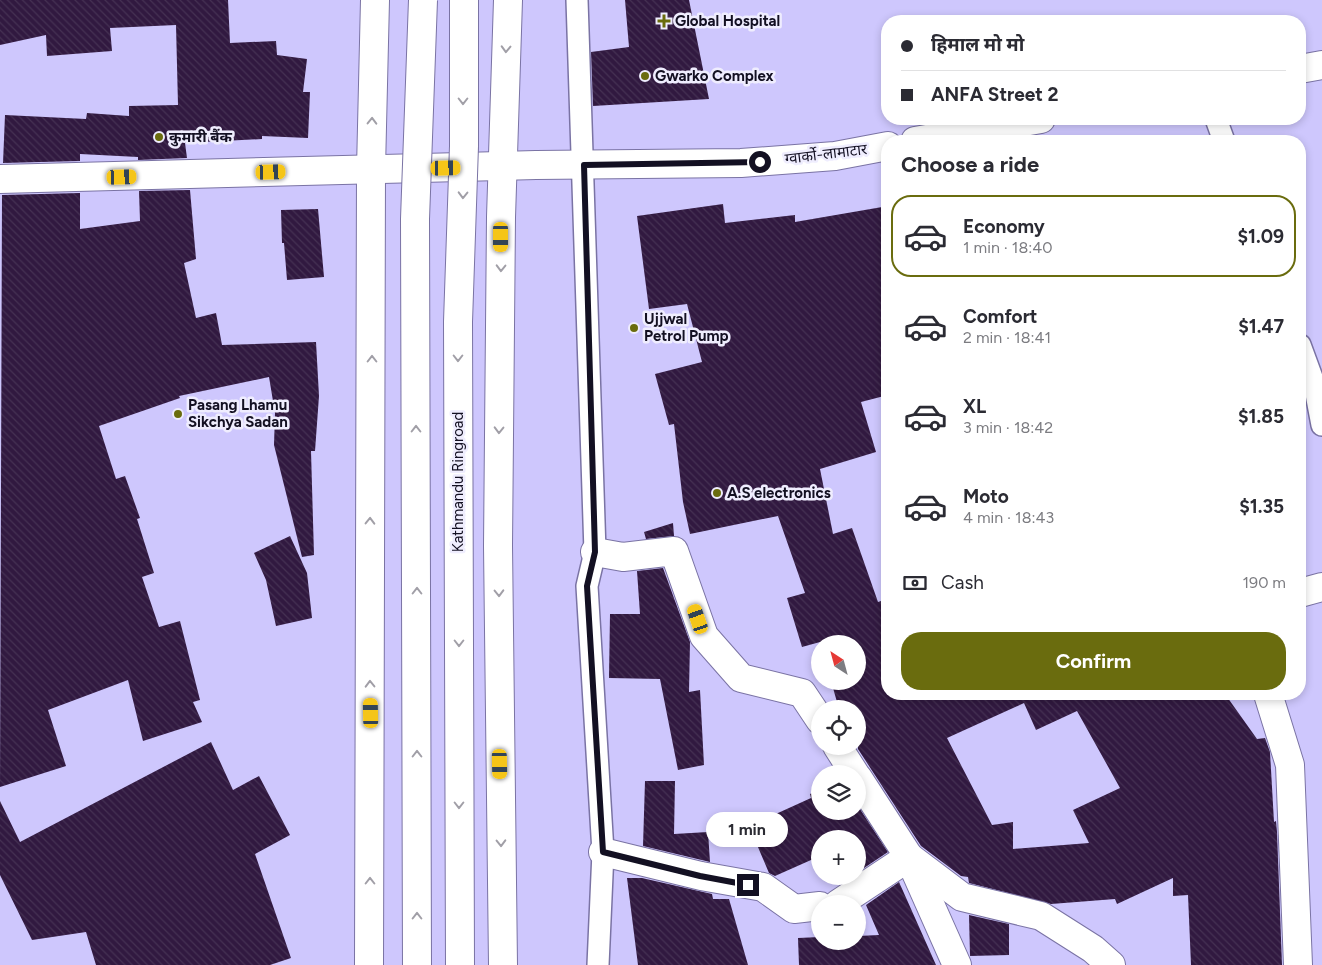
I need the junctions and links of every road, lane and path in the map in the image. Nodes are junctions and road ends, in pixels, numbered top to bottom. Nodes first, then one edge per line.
1 (376, 0) edge
2 (423, 0) edge
3 (464, 0) edge
4 (508, 0) edge
5 (577, 0) edge
6 (1322, 65) edge
7 (1306, 68) edge
8 (1007, 125) edge
9 (949, 135) edge
10 (881, 147) edge
11 (584, 165) junction
12 (502, 166) junction
13 (371, 169) junction
14 (0, 179) edge
15 (1306, 361) edge
16 (1322, 425) edge
17 (595, 552) junction
18 (1322, 587) edge
19 (1306, 591) edge
20 (1270, 700) edge
21 (811, 706) edge
22 (866, 790) edge
23 (603, 852) junction
24 (909, 857) junction
25 (852, 895) edge
26 (811, 907) edge
27 (369, 965) edge
28 (417, 965) edge
29 (460, 965) edge
30 (503, 965) edge
31 (598, 965) edge
32 (957, 965) edge
33 (1111, 965) edge
34 (1298, 965) edge

13 -> 1 main road
28 -> 2 main road, bridge
3 -> 29 main road, Kathmandu Ringroad, bridge
4 -> 12 main road
5 - 11 lane
6 - 7 main road
8 - 9 main road
10 - 11 main road, ग्वार्को-लामाटार
11 - 12 main road, ग्वार्को-लामाटार
11 - 17 lane
12 - 13 main road, ग्वार्को-लामाटार
12 -> 30 main road
13 - 14 main road, ग्वार्को-लामाटार
27 -> 13 main road
15 - 16 lane
17 - 21 main road
17 - 23 lane
18 - 19 main road
20 - 34 main road
22 - 24 main road
23 - 26 main road
23 - 31 lane
24 - 25 main road
24 - 32 main road
24 - 33 main road

